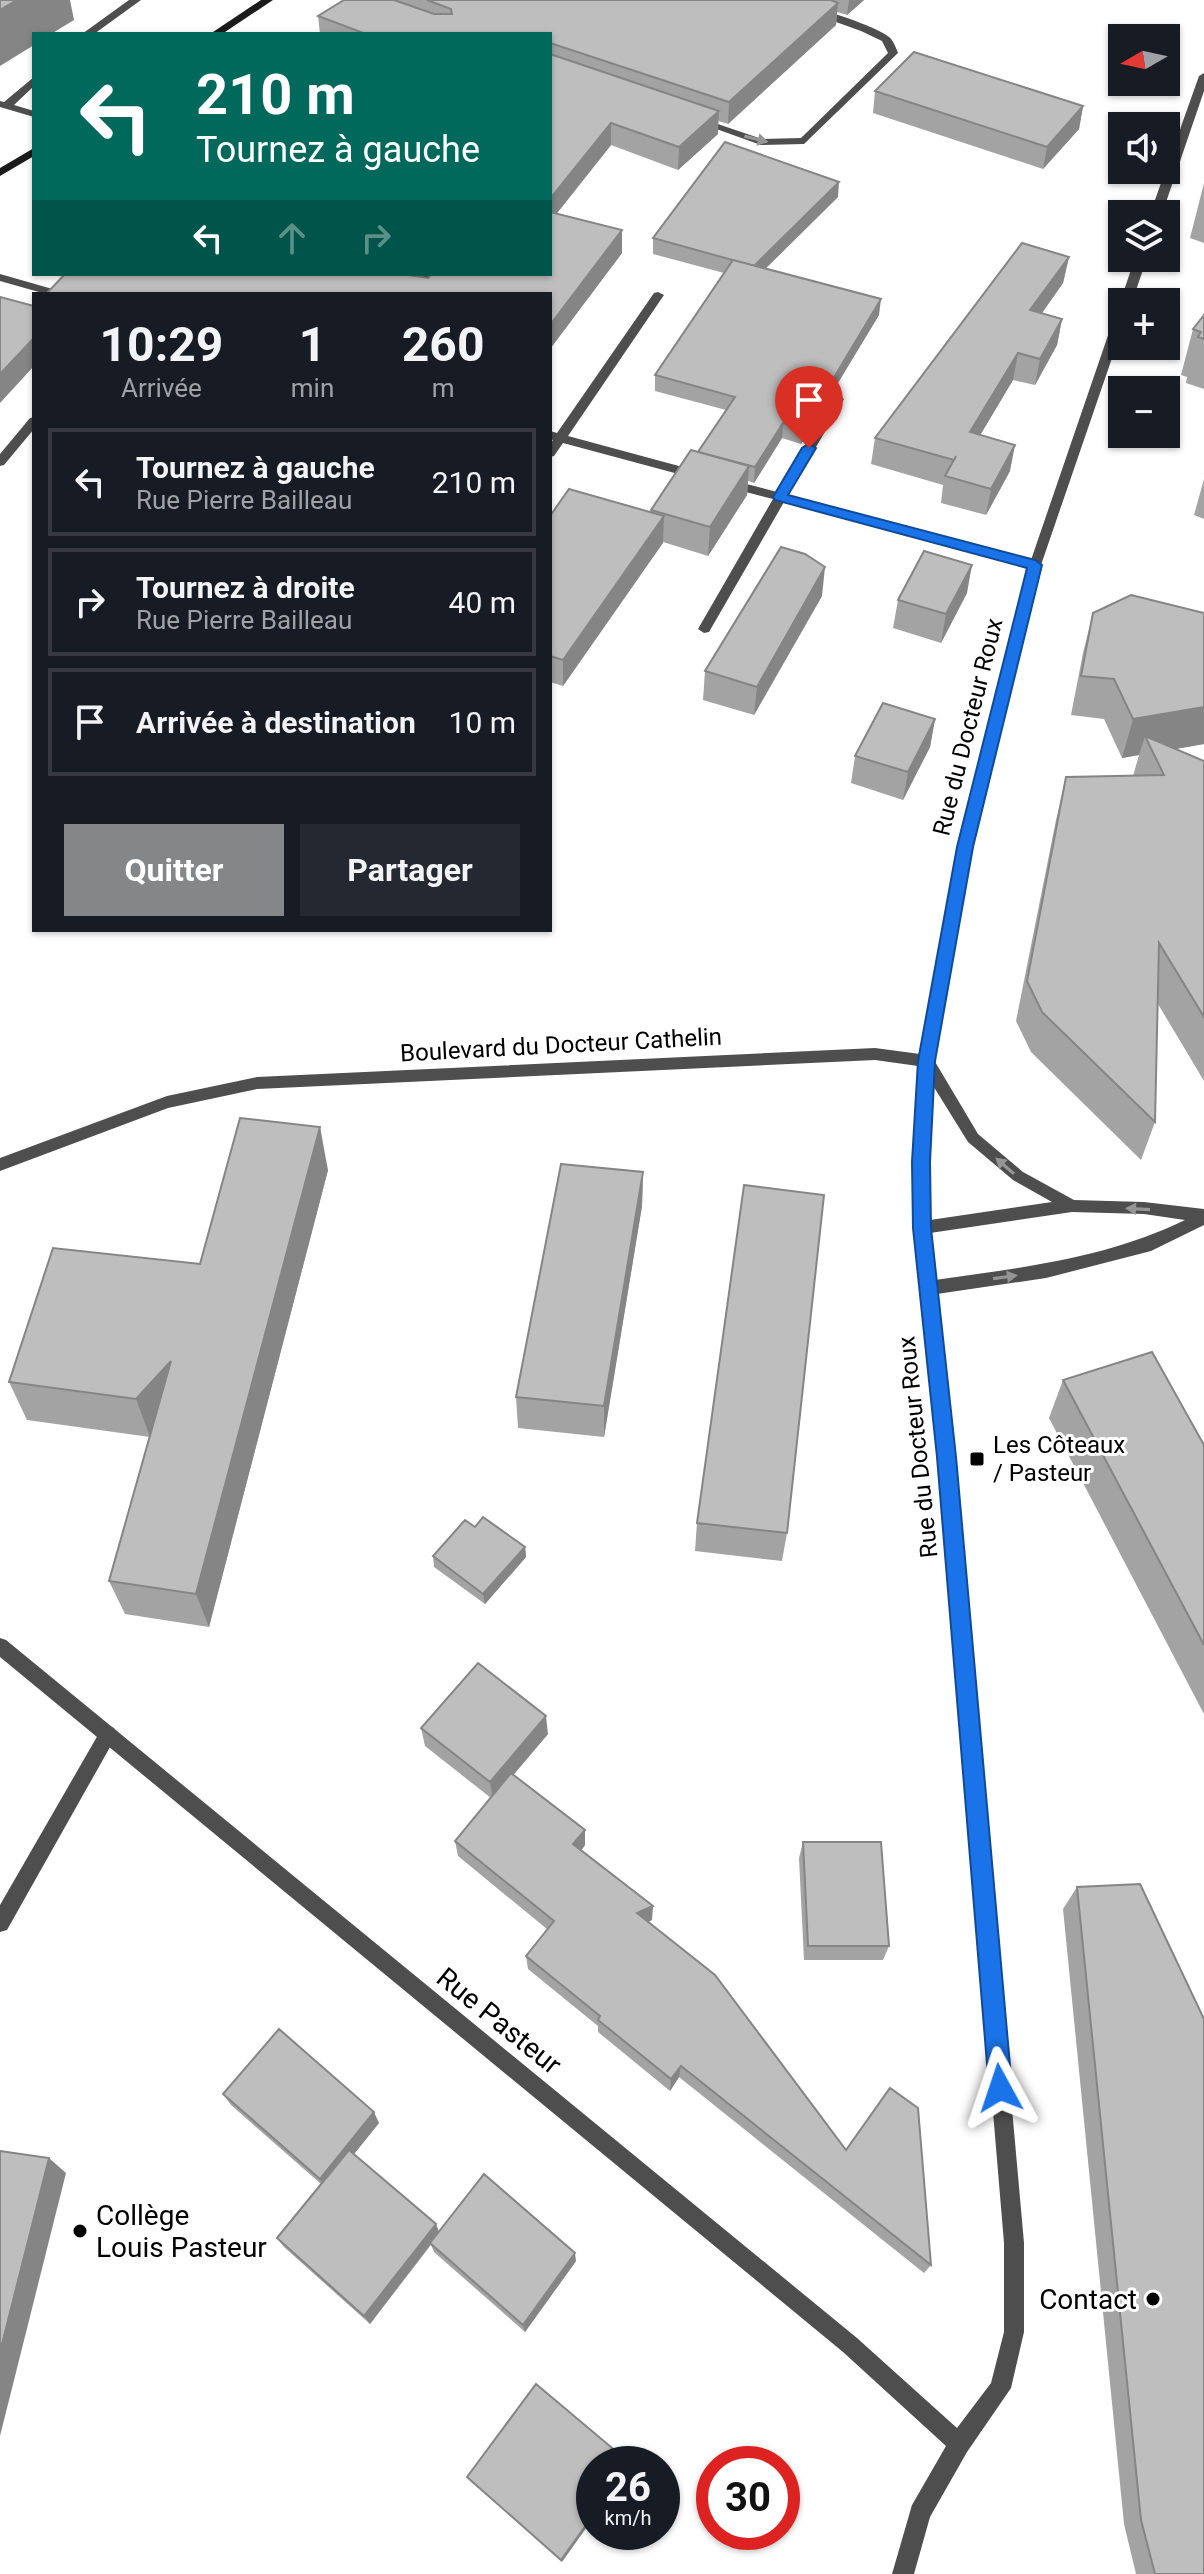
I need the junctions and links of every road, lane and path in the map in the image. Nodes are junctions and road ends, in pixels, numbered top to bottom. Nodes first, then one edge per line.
1 (136, 0) edge
2 (268, 0) edge
3 (780, 0) edge
4 (90, 32) edge
5 (218, 32) edge
6 (1204, 76) edge
7 (32, 82) edge
8 (3, 105) edge
9 (32, 113) edge
10 (685, 116) edge
11 (32, 152) edge
12 (0, 173) edge
13 (1161, 200) edge
14 (424, 276) edge
15 (0, 277) edge
16 (52, 292) edge
17 (412, 292) edge
18 (658, 295) dead end
19 (1108, 353) edge
20 (838, 399) dead end
21 (32, 423) edge
22 (555, 437) edge
23 (0, 462) edge
24 (780, 497) junction
25 (1035, 565) junction
26 (704, 629) dead end
27 (926, 1061) junction
28 (0, 1165) edge
29 (1072, 1206) junction
30 (1204, 1217) edge
31 (922, 1228) junction
32 (928, 1288) junction
33 (0, 1646) edge
34 (108, 1734) junction
35 (0, 1923) edge
36 (959, 2444) junction
37 (903, 2574) edge

1 - 4 street
2 - 5 main road
10 -> 3 street
6 - 13 street
7 - 8 street
8 - 9 street
11 - 12 main road
14 - 17 street
15 - 16 street
18 - 22 street
19 - 25 street, Rue du Docteur Roux
20 - 24 street
21 - 23 street
22 - 24 street
24 - 25 street
24 - 26 street
25 - 27 street, Rue du Docteur Roux
27 - 28 street, Boulevard du Docteur Cathelin
29 -> 27 street
27 - 31 street, Rue du Docteur Roux
30 -> 29 street
29 - 31 street
32 -> 30 street
31 - 32 street, Rue du Docteur Roux
32 - 36 street, Rue du Docteur Roux
33 - 34 street, Rue Pasteur
34 - 35 street
34 - 36 street, Rue Pasteur
36 - 37 street, Rue du Docteur Roux

